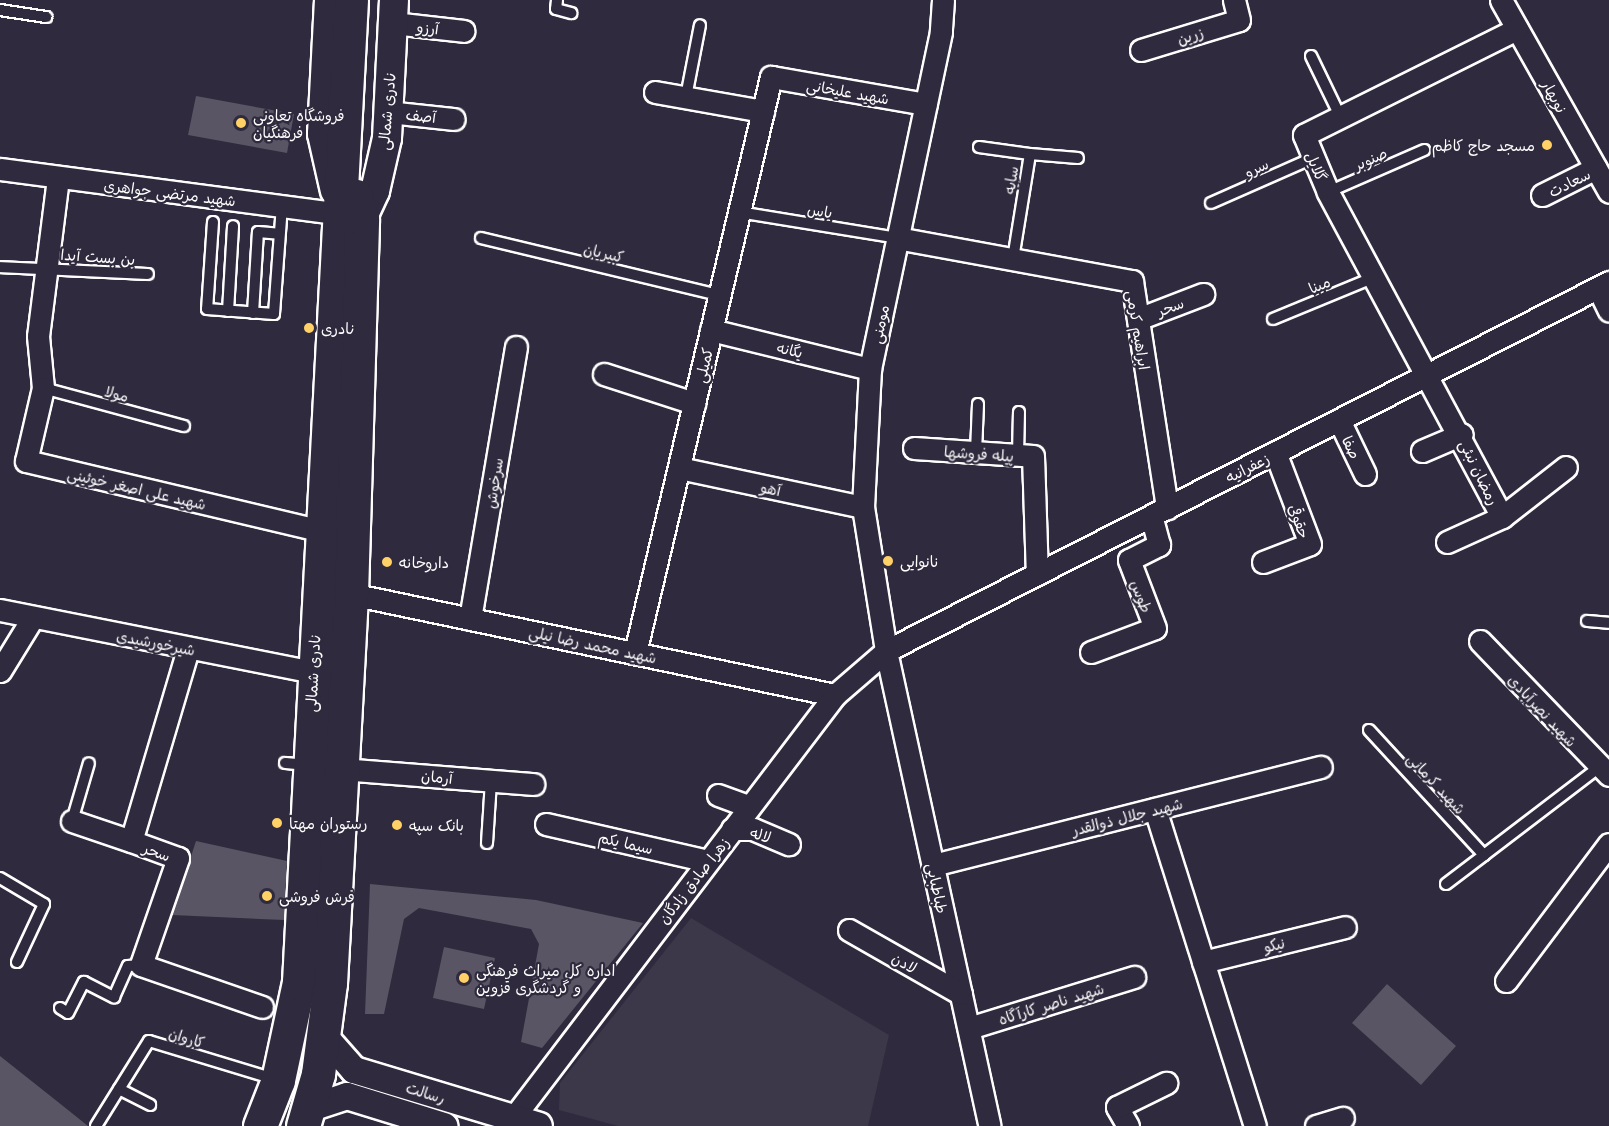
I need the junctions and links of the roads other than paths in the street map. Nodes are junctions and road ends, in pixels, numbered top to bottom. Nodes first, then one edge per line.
1 (329, 0) edge
2 (351, 0) edge
3 (369, 0) edge
4 (556, 0) edge
5 (943, 0) edge
6 (1501, 0) edge
7 (0, 10) edge
8 (1236, 10) edge
9 (393, 12) edge
10 (571, 13) dead end
11 (46, 17) dead end
12 (700, 25) dead end
13 (1517, 29) junction
14 (464, 31) dead end
15 (1141, 50) dead end
16 (1311, 56) dead end
17 (771, 77) joint
18 (655, 92) dead end
19 (686, 97) junction
20 (926, 104) junction
21 (763, 111) junction
22 (388, 112) junction
23 (1339, 114) junction
24 (454, 119) dead end
25 (979, 147) dead end
26 (1424, 150) dead end
27 (1029, 154) junction
28 (1078, 158) dead end
29 (1312, 158) junction
30 (1596, 168) junction
31 (0, 169) edge
32 (58, 178) junction
33 (1328, 192) junction
34 (1609, 192) edge
35 (1542, 195) dead end
36 (1211, 203) dead end
37 (282, 206) junction
38 (739, 212) junction
39 (351, 217) junction
40 (213, 222) dead end
41 (233, 226) dead end
42 (279, 234) junction
43 (481, 238) dead end
44 (897, 238) junction
45 (1013, 259) junction
46 (0, 267) edge
47 (47, 267) junction
48 (148, 274) dead end
49 (1376, 276) junction
50 (1604, 285) edge
51 (1203, 294) dead end
52 (719, 295) junction
53 (228, 311) junction
54 (1609, 311) edge
55 (253, 313) junction
56 (1138, 319) junction
57 (1273, 319) dead end
58 (711, 330) junction
59 (516, 347) dead end
60 (870, 369) junction
61 (604, 374) dead end
62 (1428, 375) junction
63 (43, 388) junction
64 (694, 403) junction
65 (978, 404) dead end
66 (1019, 412) dead end
67 (1339, 420) junction
68 (184, 426) dead end
69 (1462, 434) junction
70 (914, 448) dead end
71 (1422, 451) dead end
72 (1275, 452) junction
73 (976, 453) junction
74 (1018, 455) junction
75 (1566, 467) dead end
76 (679, 468) junction
77 (1365, 474) dead end
78 (863, 507) junction
79 (1159, 512) junction
80 (1502, 517) junction
81 (321, 531) junction
82 (1447, 542) dead end
83 (1263, 562) dead end
84 (1037, 574) junction
85 (351, 594) junction
86 (0, 610) edge
87 (32, 619) junction
88 (470, 619) junction
89 (1587, 621) dead end
90 (1609, 623) edge
91 (1480, 641) dead end
92 (188, 649) junction
93 (886, 651) junction
94 (1091, 652) dead end
95 (635, 653) junction
96 (0, 670) edge
97 (312, 672) junction
98 (835, 695) junction
99 (1369, 730) dead end
100 (89, 763) dead end
101 (1321, 767) dead end
102 (342, 769) junction
103 (1603, 772) edge
104 (491, 781) junction
105 (533, 784) dead end
106 (718, 795) dead end
107 (749, 806) junction
108 (1155, 809) junction
109 (72, 821) joint
110 (546, 824) dead end
111 (732, 829) junction
112 (131, 841) junction
113 (487, 843) dead end
114 (789, 844) dead end
115 (1609, 844) edge
116 (1484, 855) junction
117 (707, 861) junction
118 (933, 865) junction
119 (0, 878) edge
120 (1446, 884) dead end
121 (1345, 927) dead end
122 (849, 930) dead end
123 (17, 962) dead end
124 (1203, 962) junction
125 (141, 965) junction
126 (1134, 977) dead end
127 (1506, 981) dead end
128 (961, 994) junction
129 (262, 1007) dead end
130 (60, 1008) dead end
131 (969, 1028) junction
132 (325, 1037) junction
133 (278, 1080) junction
134 (1166, 1083) dead end
135 (119, 1089) junction
136 (150, 1105) dead end
137 (306, 1118) edge
138 (1343, 1118) dead end
139 (509, 1122) edge
140 (96, 1126) edge
141 (260, 1126) edge
142 (444, 1126) edge
143 (539, 1126) edge
144 (990, 1126) edge
145 (1128, 1126) edge
146 (1255, 1126) edge
147 (1316, 1126) edge

1 - 39 main road, نادری شمالی
2 - 39 main road, نادری شمالی
3 - 39 main road, نادری شمالی
4 - 10 lane
5 - 20 street, مومنی
6 - 13 street, نوبهار
7 - 11 lane
8 - 15 street, زرین
9 - 14 street, آرزو
9 - 22 main road, نادری شمالی
12 - 19 lane
13 - 23 street, گلایل
13 - 30 street, نوبهار
16 - 23 lane
17 - 20 street, شهید علیخانی
17 - 21 street, کمیلی
18 - 19 street
19 - 21 street
20 - 44 street, مومنی
21 - 38 street, کمیلی
22 - 24 street, آصف
22 - 39 main road, نادری شمالی
23 - 29 street, گلایل
25 - 27 lane
26 - 33 lane, صنوبر
27 - 28 lane, سایه
27 - 45 lane, سایه
29 - 33 street, گلایل
29 - 36 lane, سرو
30 - 34 street, نوبهار
30 - 35 street, سعادت
31 - 32 street, شهید مرتضی جواهری
32 - 37 street, شهید مرتضی جواهری
32 - 47 street
33 - 49 street, گلایل
37 - 39 street, شهید مرتضی جواهری
37 - 42 lane
38 - 44 lane, یاس
38 - 52 street, کمیلی
39 - 81 main road, نادری شمالی
39 - 85 main road, نادری شمالی
40 - 53 lane
41 - 53 lane
42 - 55 lane
42 - 55 lane
43 - 52 lane, کبیریان
44 - 45 street, ابراهیم کرمی
44 - 60 street, مومنی
45 - 56 street, ابراهیم کرمی
46 - 47 lane, بن بست آیدا
47 - 48 lane, بن بست آیدا
47 - 63 street
49 - 57 lane, مینا
49 - 62 street, گلایل
50 - 54 street
50 - 62 street, زعفرانیه
51 - 56 street, سحر
52 - 58 street, کمیلی
53 - 55 lane
56 - 79 street, ابراهیم کرمی
58 - 60 street, یگانه
58 - 64 street, کمیلی
59 - 88 street, سرخوش
60 - 78 street, مومنی
61 - 64 street
62 - 67 street, زعفرانیه
62 - 69 street, رمضان نبئی
63 - 68 lane, مولا
63 - 81 street, شهید علی اصغر خوئینی
64 - 76 street, کمیلی
65 - 73 lane
66 - 74 lane
67 - 72 street, زعفرانیه
67 - 77 street, صفا
69 - 71 street
69 - 80 street, رمضان نبئی
70 - 73 street, پیله فروشها
72 - 79 street, زعفرانیه
72 - 83 street, حقوقی
73 - 74 street, پیله فروشها
74 - 84 street, پیله فروشها
75 - 80 street
76 - 78 street, آهو
76 - 95 street, کمیلی
78 - 93 street, مومنی
79 - 84 street, زعفرانیه
79 - 94 street, طوس
80 - 82 street, رمضان نبئی
81 - 97 main road, نادری شمالی
84 - 93 street, زعفرانیه
85 - 88 street, شهید محمد رضا نیلی
85 - 102 main road, نادری شمالی
86 - 87 street, شیرخورشیدی
87 - 92 street, شیرخورشیدی
87 - 96 street
88 - 95 street, شهید محمد رضا نیلی
89 - 90 lane
91 - 103 street, شهید نصرآبادی
92 - 97 street, شیرخورشیدی
92 - 112 street, سحر
93 - 98 street, زهرا صادق زادگان
93 - 118 street, طباطبایی
95 - 98 street, شهید محمد رضا نیلی
97 - 133 main road, نادری شمالی
98 - 107 street, زهرا صادق زادگان
99 - 116 lane, شهید کرمانی
100 - 109 lane
101 - 108 street, شهید جلال ذوالقدر
102 - 104 street, آرمان
102 - 132 main road, نادری شمالی
103 - 116 lane
104 - 105 street, آرمان
104 - 113 lane
106 - 107 street
107 - 111 street, زهرا صادق زادگان
108 - 118 street, شهید جلال ذوالقدر
108 - 124 street
109 - 112 street
110 - 117 street, سیما یکم
111 - 114 street, لاله
111 - 117 street, زهرا صادق زادگان
112 - 125 street, سحر
115 - 127 street
116 - 120 lane
117 - 139 street, زهرا صادق زادگان
118 - 128 street, طباطبایی
119 - 123 lane
121 - 124 street, نیکو
122 - 128 street, لادن
124 - 146 street
125 - 129 street
125 - 130 lane
126 - 131 street, شهید ناصر کارآگاه
128 - 131 street, طباطبایی
131 - 144 street, طباطبایی
132 - 137 main road, نادری شمالی
132 - 139 street, رسالت
133 - 135 lane, کاروان
133 - 141 main road, نادری شمالی
134 - 145 street
135 - 136 lane
135 - 140 lane, کاروان
137 - 142 street, رسالت
138 - 147 street
139 - 143 street, رسالت

